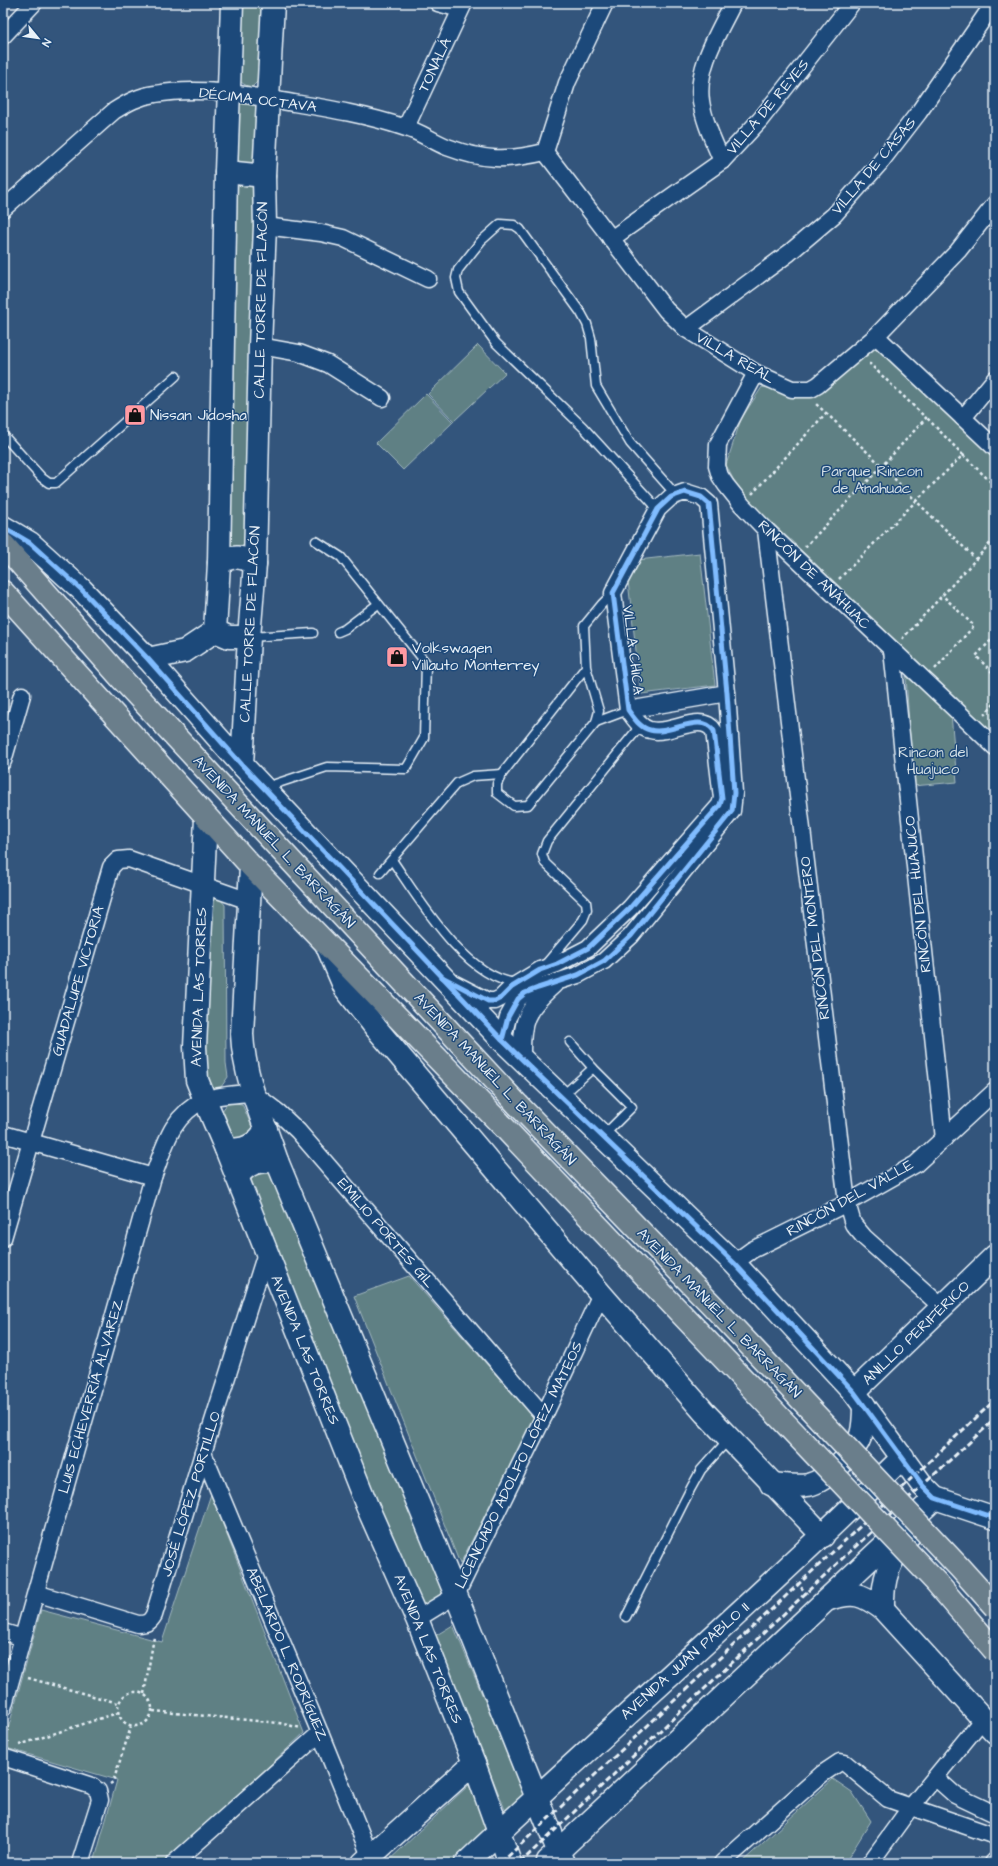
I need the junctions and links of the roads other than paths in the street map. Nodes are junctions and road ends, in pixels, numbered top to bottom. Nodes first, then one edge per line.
1 (34, 3) edge
2 (232, 3) edge
3 (273, 3) edge
4 (438, 3) edge
5 (605, 3) edge
6 (733, 3) edge
7 (852, 3) edge
8 (994, 3) edge
9 (462, 6) edge
10 (3, 36) edge
11 (229, 94) junction
12 (269, 99) junction
13 (406, 127) junction
14 (545, 152) junction
15 (722, 161) junction
16 (226, 172) junction
17 (264, 176) junction
18 (995, 204) edge
19 (3, 209) edge
20 (265, 226) junction
21 (612, 239) junction
22 (428, 279) dead end
23 (686, 329) junction
24 (876, 336) junction
25 (260, 346) junction
26 (756, 373) junction
27 (176, 376) dead end
28 (995, 380) edge
29 (382, 398) dead end
30 (962, 418) junction
31 (3, 435) edge
32 (10, 442) junction
33 (3, 448) edge
34 (995, 448) edge
35 (676, 495) junction
36 (658, 509) junction
37 (3, 527) edge
38 (766, 530) junction
39 (316, 541) dead end
40 (3, 544) edge
41 (219, 563) junction
42 (255, 564) junction
43 (3, 592) edge
44 (614, 593) junction
45 (378, 604) junction
46 (215, 631) junction
47 (338, 632) dead end
48 (313, 633) dead end
49 (249, 637) junction
50 (892, 650) junction
51 (148, 659) junction
52 (586, 667) junction
53 (727, 693) junction
54 (22, 695) dead end
55 (632, 716) junction
56 (596, 722) junction
57 (995, 747) edge
58 (3, 761) edge
59 (242, 765) junction
60 (502, 774) junction
61 (264, 788) junction
62 (727, 806) junction
63 (206, 818) junction
64 (392, 860) junction
65 (251, 866) junction
66 (380, 873) dead end
67 (203, 886) junction
68 (249, 901) junction
69 (603, 934) junction
70 (621, 945) junction
71 (327, 946) junction
72 (540, 970) junction
73 (442, 976) junction
74 (517, 983) junction
75 (556, 983) junction
76 (502, 1040) junction
77 (570, 1042) dead end
78 (522, 1060) junction
79 (593, 1068) junction
80 (995, 1091) edge
81 (253, 1093) junction
82 (561, 1097) junction
83 (205, 1100) junction
84 (266, 1129) junction
85 (3, 1134) edge
86 (602, 1137) junction
87 (944, 1139) junction
88 (31, 1142) junction
89 (226, 1149) junction
90 (277, 1161) junction
91 (153, 1176) junction
92 (237, 1177) junction
93 (847, 1203) junction
94 (3, 1238) edge
95 (266, 1253) junction
96 (995, 1256) edge
97 (734, 1263) junction
98 (601, 1294) junction
99 (943, 1308) junction
100 (859, 1398) junction
101 (544, 1416) junction
102 (729, 1439) junction
103 (203, 1453) junction
104 (903, 1457) junction
105 (771, 1484) junction
106 (944, 1501) junction
107 (995, 1518) edge
108 (823, 1536) junction
109 (36, 1594) junction
110 (456, 1595) junction
111 (825, 1603) junction
112 (995, 1607) edge
113 (883, 1609) junction
114 (626, 1617) dead end
115 (417, 1619) junction
116 (3, 1632) edge
117 (23, 1638) junction
118 (995, 1651) edge
119 (3, 1708) edge
120 (989, 1726) edge
121 (320, 1733) junction
122 (3, 1757) edge
123 (474, 1763) junction
124 (936, 1778) junction
125 (535, 1797) junction
126 (910, 1808) junction
127 (995, 1814) edge
128 (498, 1832) junction
129 (995, 1836) edge
130 (556, 1859) edge
131 (366, 1860) edge
132 (995, 1861) edge
133 (80, 1863) edge
134 (174, 1863) edge
135 (466, 1863) edge
136 (510, 1863) edge
137 (722, 1863) edge
138 (870, 1863) edge
139 (993, 1863) edge

1 - 10 street
2 - 11 street
3 - 12 street, CALLE TORRE DE FLACÓN
4 - 9 street
5 - 14 street
6 - 15 street
7 - 15 street, VILLA DE REYES
8 - 23 street, VILLA DE CASAS
9 - 13 street, TONALÁ
11 - 12 street, DÉCIMA OCTAVA
11 - 16 street
11 - 19 street, DÉCIMA OCTAVA
12 - 13 street, DÉCIMA OCTAVA
12 - 17 street, CALLE TORRE DE FLACÓN
13 - 14 street, DÉCIMA OCTAVA
14 - 21 street, VILLA REAL
15 - 21 street, VILLA DE REYES
16 - 17 street
16 - 41 street
17 - 20 street, CALLE TORRE DE FLACÓN
18 - 24 street, VILLA REAL
20 - 22 street
20 - 25 street, CALLE TORRE DE FLACÓN
21 - 23 street, VILLA REAL
23 - 26 street, VILLA REAL
24 - 26 street, VILLA REAL
24 - 30 street
25 - 29 street
25 - 42 street, CALLE TORRE DE FLACÓN
26 - 38 street, RINCÓN DE ANÁHUAC
27 - 32 lane
28 - 30 street
30 - 34 street
31 - 32 lane
32 - 33 lane
35 - 36 street, VILLA CHICA
35 - 36 lane
35 - 53 street
36 - 44 street, VILLA CHICA
37 - 51 street
38 - 50 street, RINCÓN DE ANÁHUAC
38 - 93 street, RINCÓN DEL MONTERO
39 - 45 lane
40 - 112 highway, AVENIDA MANUEL L. BARRAGÁN, bridge
41 - 42 street
41 - 46 street
42 - 49 street, CALLE TORRE DE FLACÓN
43 - 63 highway, AVENIDA MANUEL L. BARRAGÁN
44 - 52 lane
44 - 55 street, VILLA CHICA
45 - 47 lane
45 - 61 lane
46 - 49 street
46 - 51 street
48 - 49 lane
49 - 59 street, CALLE TORRE DE FLACÓN
50 - 57 street, RINCÓN DE ANÁHUAC
50 - 87 street, RINCÓN DEL HUAJUCO
51 - 59 street
52 - 56 lane
52 - 60 lane
53 - 55 street
53 - 62 street
54 - 58 street
55 - 56 lane
55 - 62 street
55 - 72 lane
56 - 60 lane
59 - 61 street
60 - 64 lane
61 - 73 street
62 - 69 street
62 - 70 street
63 - 65 highway, AVENIDA MANUEL L. BARRAGÁN
63 - 67 street, AVENIDA LAS TORRES
64 - 66 lane
64 - 74 lane
65 - 68 street
65 - 71 highway, AVENIDA MANUEL L. BARRAGÁN
67 - 68 street, GUADALUPE VICTORIA
67 - 83 street, AVENIDA LAS TORRES
67 - 88 street, GUADALUPE VICTORIA
68 - 81 street
69 - 70 street
69 - 72 street
70 - 75 street
71 - 98 street
71 - 118 highway, AVENIDA MANUEL L. BARRAGÁN, bridge
72 - 74 street
73 - 74 street
73 - 76 street
75 - 76 street
75 - 78 street
76 - 78 street
77 - 79 lane
78 - 82 street
79 - 82 lane
79 - 86 lane
80 - 87 street, RINCÓN DEL VALLE
81 - 83 street
81 - 84 street
81 - 101 street, EMILIO PORTES GIL
82 - 86 street
83 - 89 street, AVENIDA LAS TORRES
83 - 91 street, LUIS ECHEVERRÍA ÁLVAREZ
84 - 89 street
84 - 90 street
85 - 88 street
86 - 97 street
87 - 93 street, RINCÓN DEL VALLE
88 - 91 street
88 - 94 street, GUADALUPE VICTORIA
89 - 92 street, AVENIDA LAS TORRES
90 - 92 street
90 - 110 street
91 - 109 street, LUIS ECHEVERRÍA ÁLVAREZ
92 - 95 street, AVENIDA LAS TORRES
93 - 97 street, RINCÓN DEL VALLE
93 - 99 street, RINCÓN DEL MONTERO
95 - 103 street, JOSÉ LÓPEZ PORTILLO
95 - 115 street, AVENIDA LAS TORRES
96 - 99 street, ANILLO PERIFÉRICO
97 - 100 street
98 - 101 street, LICENCIADO ADOLFO LÓPEZ MATEOS
98 - 102 street
99 - 100 street, ANILLO PERIFÉRICO
100 - 104 street
100 - 105 street
101 - 110 street, LICENCIADO ADOLFO LÓPEZ MATEOS
102 - 105 street
102 - 114 lane
103 - 109 street, JOSÉ LÓPEZ PORTILLO
103 - 121 street, ABELARDO L. RODRÍGUEZ
104 - 106 street
104 - 108 street, AVENIDA JUAN PABLO II
105 - 108 street
106 - 107 street
106 - 111 street
106 - 113 street
108 - 125 street, AVENIDA JUAN PABLO II
109 - 117 street, LUIS ECHEVERRÍA ÁLVAREZ
110 - 115 street, LICENCIADO ADOLFO LÓPEZ MATEOS
110 - 125 street
111 - 113 street
111 - 130 street
113 - 120 street
115 - 123 street, AVENIDA LAS TORRES
116 - 117 street
117 - 119 street, LUIS ECHEVERRÍA ÁLVAREZ
120 - 124 street
121 - 131 street, ABELARDO L. RODRÍGUEZ
121 - 134 street
122 - 133 street
123 - 128 street, AVENIDA LAS TORRES
123 - 131 street
124 - 126 street
124 - 127 street
125 - 128 street, AVENIDA JUAN PABLO II
125 - 130 street
126 - 129 street
126 - 137 street
126 - 138 street
128 - 135 street, AVENIDA JUAN PABLO II
128 - 136 street, AVENIDA LAS TORRES
132 - 139 street

